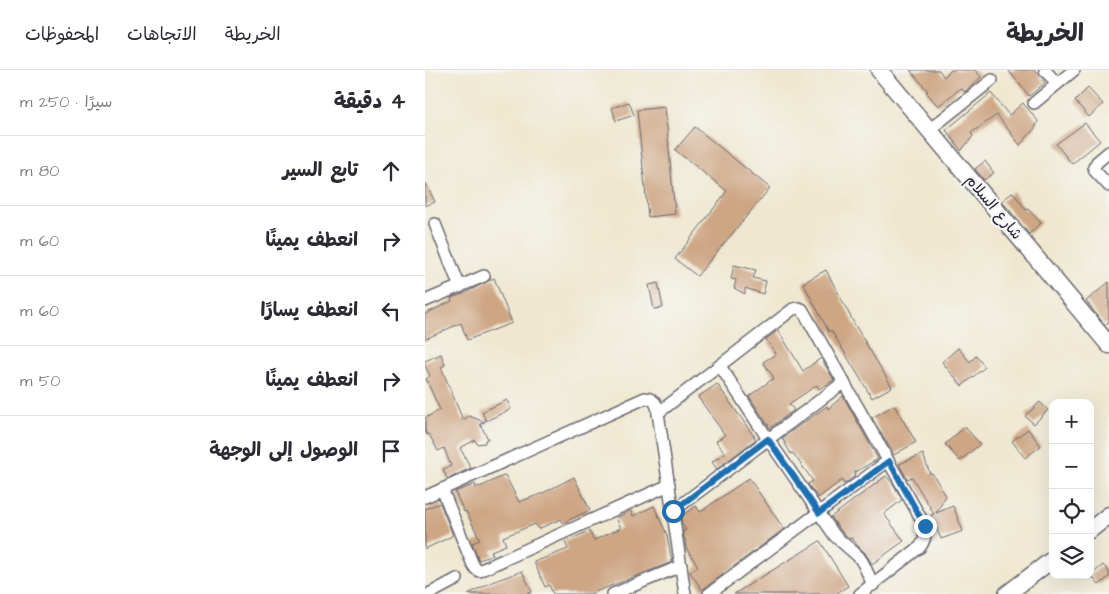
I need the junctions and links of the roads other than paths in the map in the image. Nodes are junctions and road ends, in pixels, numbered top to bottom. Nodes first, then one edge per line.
1 (1045, 70) edge
2 (1074, 70) edge
3 (885, 72) edge
4 (991, 80) dead end
5 (1057, 84) junction
6 (1034, 103) dead end
7 (929, 130) junction
8 (1109, 152) edge
9 (1109, 186) edge
10 (435, 224) dead end
11 (484, 276) dead end
12 (459, 287) junction
13 (425, 301) edge
14 (1109, 346) edge
15 (720, 366) junction
16 (844, 382) junction
17 (658, 414) junction
18 (768, 439) junction
19 (889, 461) junction
20 (669, 485) junction
21 (442, 489) junction
22 (425, 497) edge
23 (673, 511) junction
24 (819, 513) junction
25 (1109, 515) edge
26 (1094, 527) edge
27 (1049, 562) edge
28 (681, 566) junction
29 (457, 579) dead end
30 (873, 585) junction
31 (429, 594) edge
32 (613, 594) edge
33 (685, 594) edge
34 (709, 594) edge
35 (860, 594) edge
36 (1007, 594) edge

1 - 5 street
2 - 5 street
3 - 7 main road, شارع السلام
4 - 7 street
5 - 6 street
7 - 14 main road, شارع السلام
8 - 9 street
10 - 12 street
11 - 12 street
12 - 13 street
15 - 16 street
15 - 17 street
15 - 18 street
16 - 18 street
16 - 19 street
17 - 20 street
17 - 21 street
18 - 23 street
18 - 24 street
19 - 24 street
19 - 30 street
20 - 21 street
20 - 23 street
21 - 22 street
23 - 28 street
24 - 30 street
24 - 34 street
25 - 26 main road
27 - 36 main road
28 - 32 street
28 - 33 street
29 - 31 street
30 - 35 street

